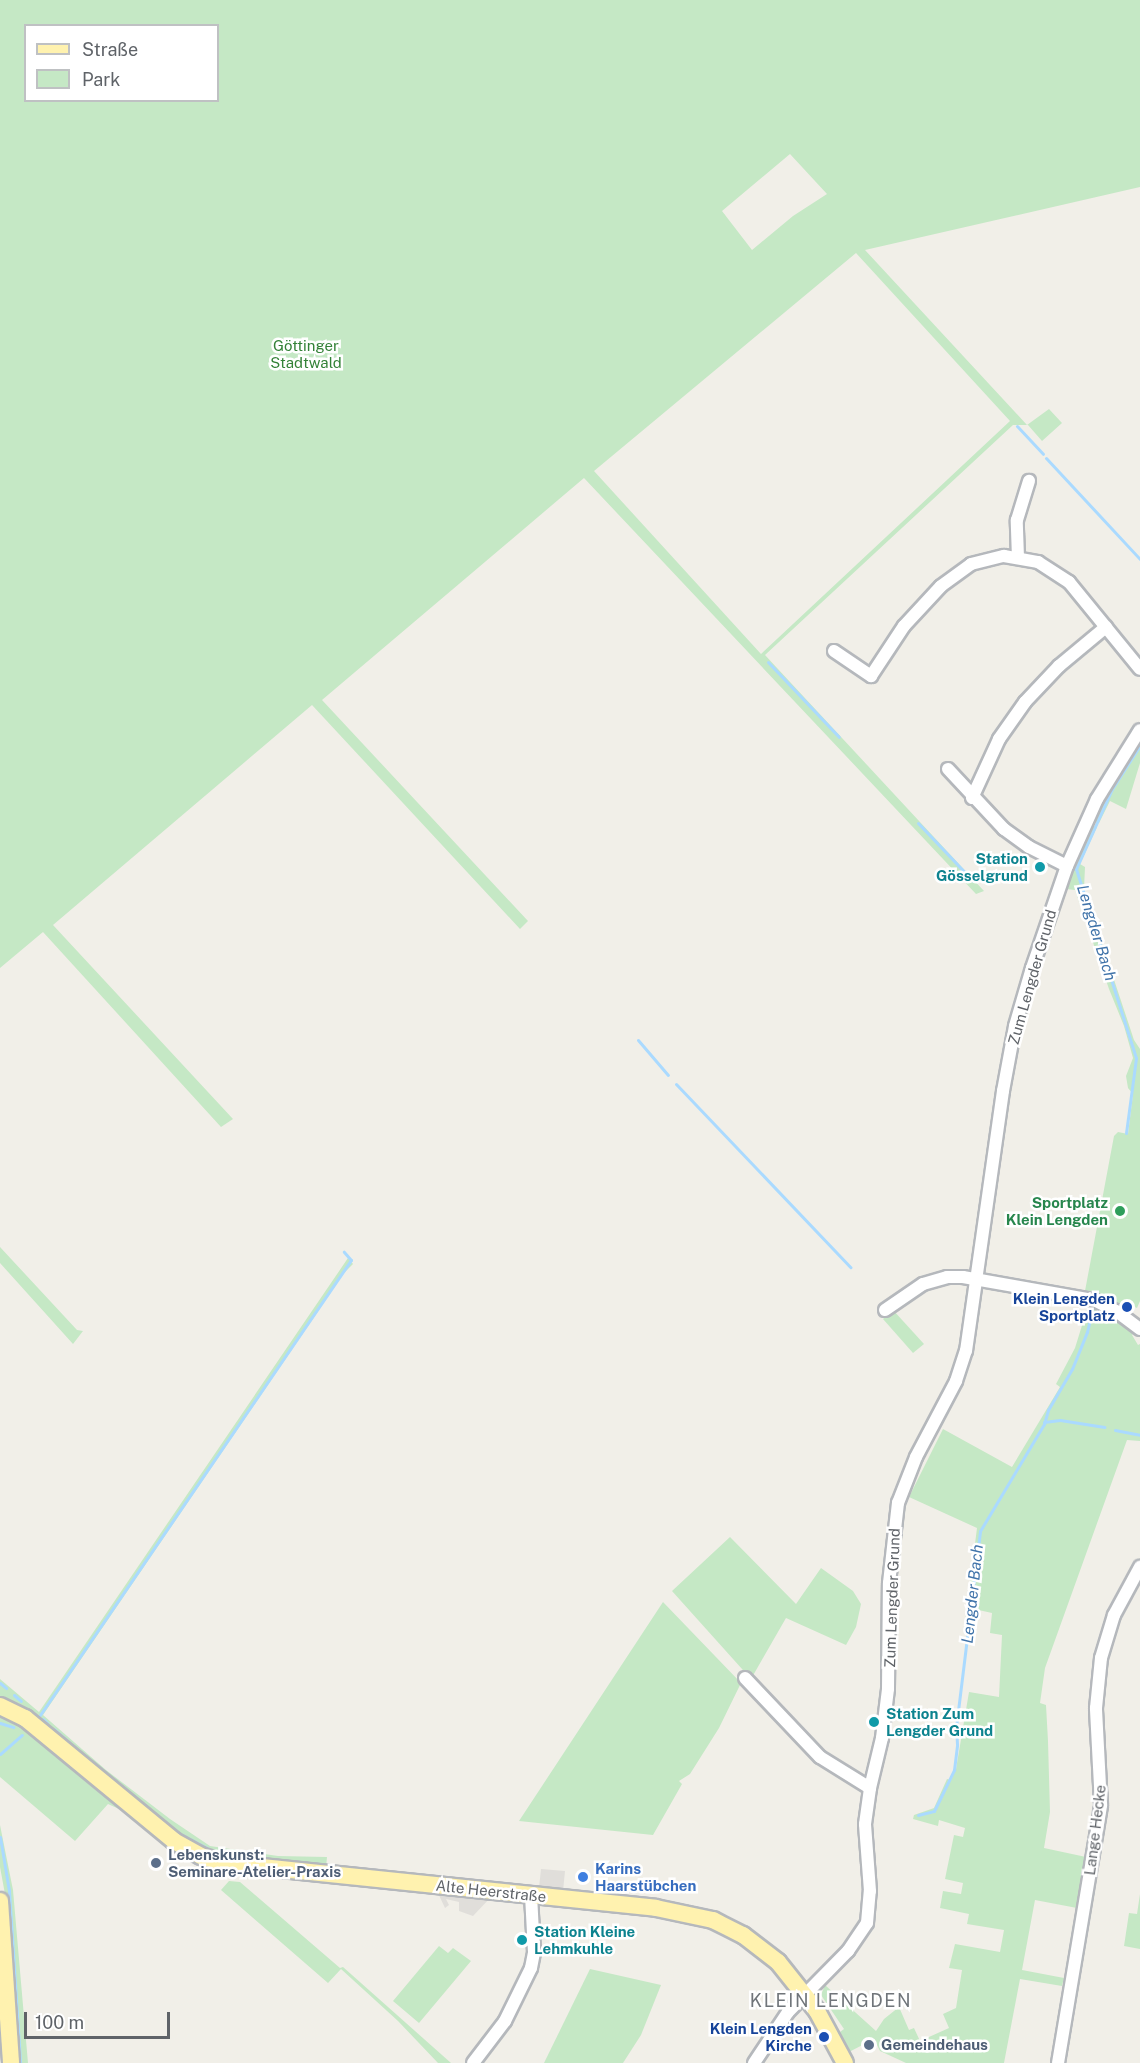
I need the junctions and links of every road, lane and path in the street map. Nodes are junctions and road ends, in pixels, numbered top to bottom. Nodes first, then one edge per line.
1 (1029, 481) dead end
2 (1018, 558) junction
3 (1106, 627) junction
4 (834, 651) dead end
5 (1140, 669) edge
6 (1140, 730) edge
7 (948, 769) dead end
8 (972, 798) junction
9 (1067, 866) junction
10 (978, 1279) junction
11 (885, 1310) dead end
12 (1140, 1329) edge
13 (1140, 1567) edge
14 (746, 1678) dead end
15 (0, 1706) edge
16 (870, 1788) junction
17 (531, 1895) junction
18 (0, 1901) edge
19 (804, 1996) junction
20 (11, 2063) edge
21 (473, 2063) edge
22 (754, 2063) edge
23 (845, 2063) edge
24 (1058, 2063) edge

1 - 2 street
2 - 3 street
2 - 4 street
3 - 5 street
3 - 8 street
6 - 9 street, Zum Lengder Grund
7 - 8 street
8 - 9 street
9 - 10 street, Zum Lengder Grund
10 - 11 street
10 - 12 street
10 - 16 street, Zum Lengder Grund
13 - 24 street, Lange Hecke
14 - 16 street
15 - 17 main road, Alte Heerstraße
16 - 19 street, Zum Lengder Grund
17 - 19 main road, Alte Heerstraße
17 - 21 street
18 - 20 main road
19 - 22 street, Zum Lengder Grund
19 - 23 main road, Alte Heerstraße

